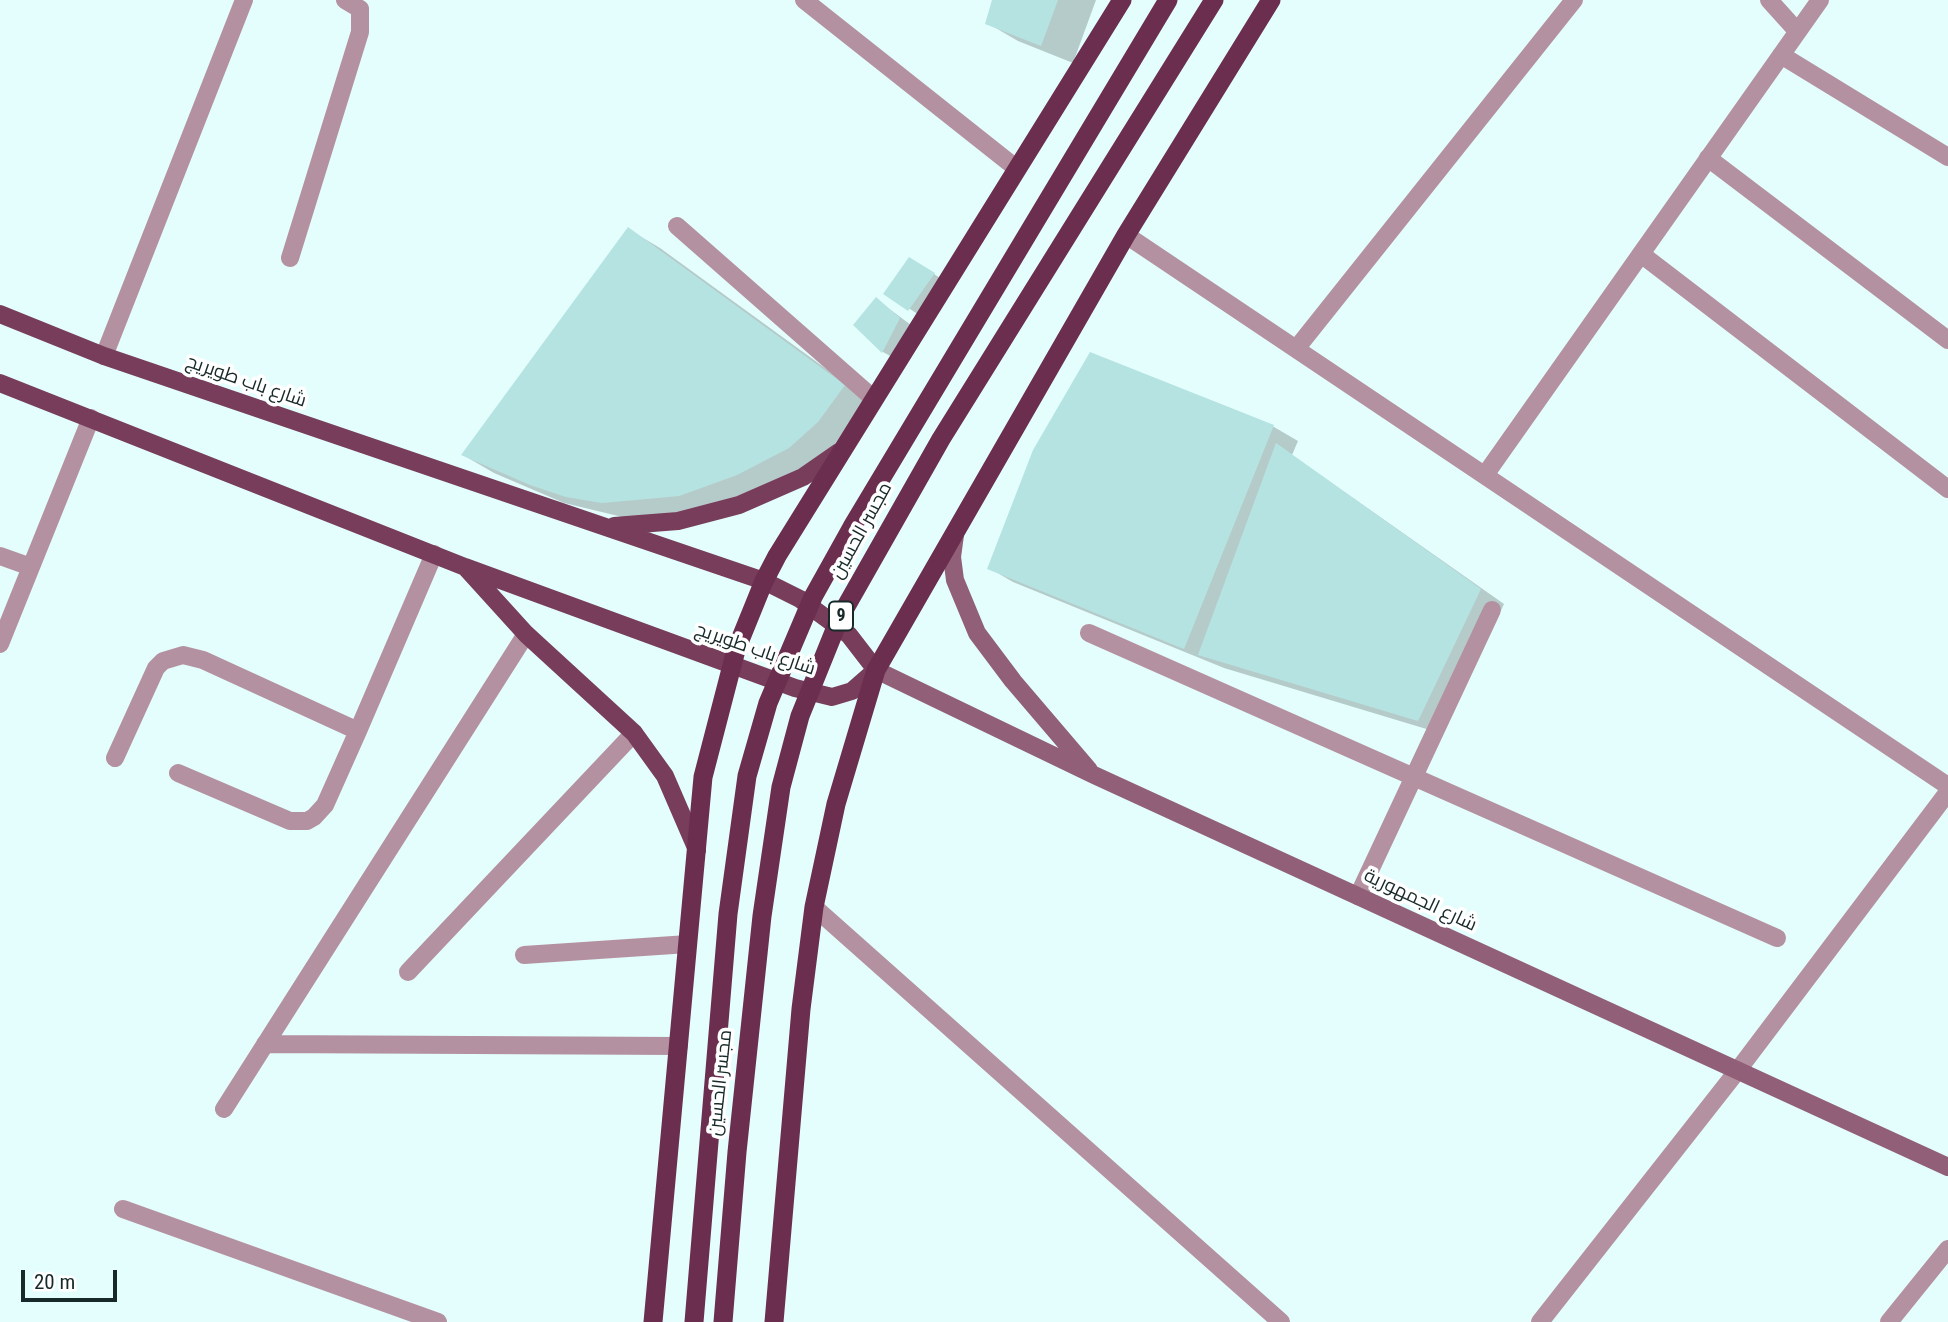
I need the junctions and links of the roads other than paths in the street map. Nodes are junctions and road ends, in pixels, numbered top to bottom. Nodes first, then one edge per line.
1 (244, 0) edge
2 (345, 0) edge
3 (804, 0) edge
4 (1122, 0) edge
5 (1168, 0) edge
6 (1214, 0) edge
7 (1271, 0) edge
8 (1574, 0) edge
9 (1769, 0) edge
10 (1820, 0) edge
11 (1797, 31) junction
12 (1781, 55) junction
13 (1948, 157) edge
14 (1708, 158) junction
15 (1016, 168) junction
16 (677, 226) dead end
17 (1126, 235) junction
18 (1641, 254) junction
19 (289, 258) dead end
20 (0, 314) edge
21 (1948, 340) edge
22 (1296, 349) junction
23 (104, 356) junction
24 (0, 383) edge
25 (874, 399) junction
26 (91, 418) junction
27 (842, 450) junction
28 (1485, 475) junction
29 (1948, 489) edge
30 (596, 525) junction
31 (955, 532) junction
32 (434, 554) junction
33 (0, 556) edge
34 (31, 567) junction
35 (465, 567) junction
36 (764, 581) junction
37 (1492, 610) dead end
38 (1089, 633) dead end
39 (526, 634) junction
40 (0, 644) edge
41 (731, 666) junction
42 (876, 670) junction
43 (358, 731) junction
44 (634, 733) junction
45 (115, 758) dead end
46 (177, 773) dead end
47 (1094, 775) junction
48 (1413, 777) junction
49 (1948, 786) edge
50 (1948, 792) edge
51 (697, 850) junction
52 (1358, 896) junction
53 (814, 907) junction
54 (1777, 938) dead end
55 (688, 944) junction
56 (524, 955) dead end
57 (408, 972) dead end
58 (265, 1044) junction
59 (679, 1046) junction
60 (1738, 1070) junction
61 (223, 1109) dead end
62 (1948, 1167) edge
63 (123, 1209) dead end
64 (1948, 1249) edge
65 (438, 1322) edge
66 (653, 1322) edge
67 (694, 1322) edge
68 (723, 1322) edge
69 (774, 1322) edge
70 (1280, 1322) edge
71 (1541, 1322) edge
72 (1889, 1322) edge

1 - 23 street
2 - 19 street
3 - 15 street
4 - 15 highway
5 - 67 highway, مجسر الحسين / 9
6 - 68 highway, مجسر الحسين / 9
7 - 17 highway
8 - 22 street
9 - 11 street
10 - 11 street
11 - 12 street
12 - 13 street
12 - 14 street
14 - 18 street
14 - 21 street
15 - 25 highway
16 - 25 street
17 - 22 street
17 - 31 highway
18 - 28 street
18 - 29 street
20 - 23 main road, شارع باب طويريج
22 - 28 street
23 - 30 main road, شارع باب طويريج
24 - 26 main road, شارع باب طويريج
25 - 27 highway
26 - 32 main road, شارع باب طويريج
26 - 34 street
27 - 30 main road
27 - 36 highway
28 - 49 street
30 - 36 main road, شارع باب طويريج
31 - 42 highway
31 - 47 main road
32 - 35 main road, شارع باب طويريج
32 - 43 street
33 - 34 street
34 - 40 street
35 - 39 main road
35 - 41 main road, شارع باب طويريج
36 - 41 highway
36 - 42 main road, شارع باب طويريج
37 - 48 street
38 - 48 street
39 - 44 main road
39 - 58 street
41 - 42 main road, شارع باب طويريج
41 - 51 highway
42 - 47 main road, شارع الجمهورية
42 - 53 highway
43 - 45 street
43 - 46 street
44 - 51 main road
44 - 57 street
47 - 52 main road, شارع الجمهورية
48 - 52 street
48 - 54 street
50 - 60 street
51 - 55 highway
52 - 60 main road, شارع الجمهورية
53 - 69 highway
53 - 70 street
55 - 56 street
55 - 59 highway
58 - 59 street
58 - 61 street
59 - 66 highway
60 - 62 main road, شارع الجمهورية
60 - 71 street
63 - 65 street
64 - 72 street

